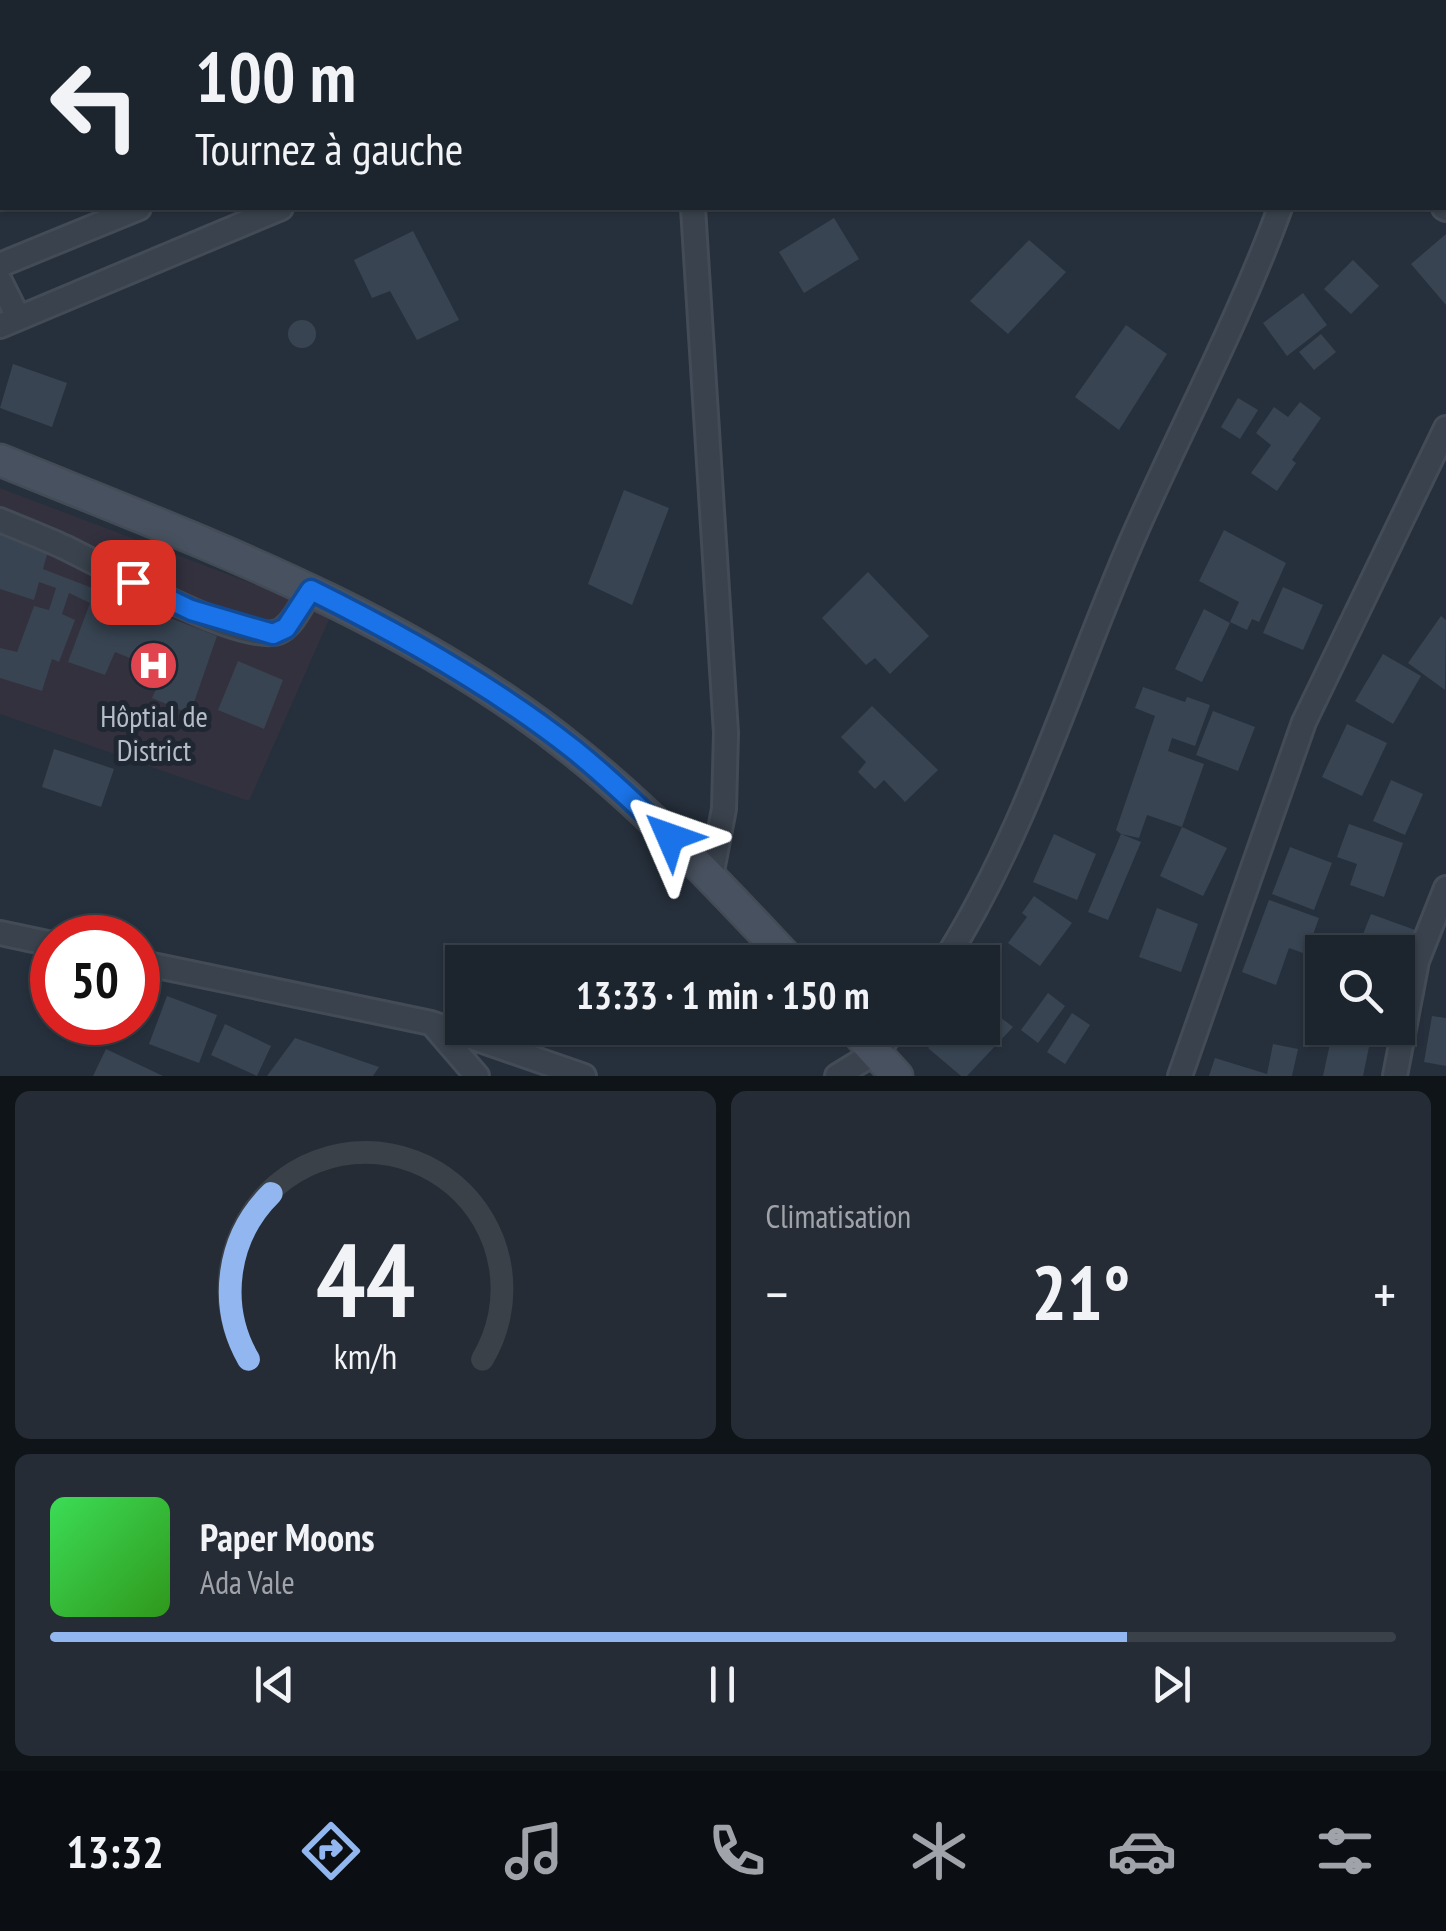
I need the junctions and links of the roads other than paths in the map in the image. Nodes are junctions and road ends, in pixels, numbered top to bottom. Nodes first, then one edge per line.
1 (135, 210) edge
2 (276, 210) edge
3 (692, 210) edge
4 (1279, 210) edge
5 (0, 266) edge
6 (0, 280) edge
7 (9, 322) edge
8 (1446, 428) edge
9 (0, 460) edge
10 (0, 520) edge
11 (311, 590) junction
12 (711, 876) junction
13 (1446, 888) edge
14 (0, 933) edge
15 (30, 939) edge
16 (775, 945) edge
17 (955, 945) edge
18 (160, 967) edge
19 (432, 1023) junction
20 (869, 1045) edge
21 (882, 1045) edge
22 (876, 1052) junction
23 (477, 1076) edge
24 (584, 1076) edge
25 (837, 1076) edge
26 (898, 1076) edge
27 (1180, 1076) edge
28 (1394, 1076) edge

1 - 5 street
2 - 7 street
3 - 12 street
4 - 17 street
6 - 7 street
8 - 27 street
9 - 11 main road
10 - 11 street
11 - 12 main road
12 - 16 main road
13 - 28 street
14 - 15 street
18 - 19 street
19 - 23 street
19 - 24 street
20 - 22 main road
21 - 22 street
22 - 25 street
22 - 26 main road

